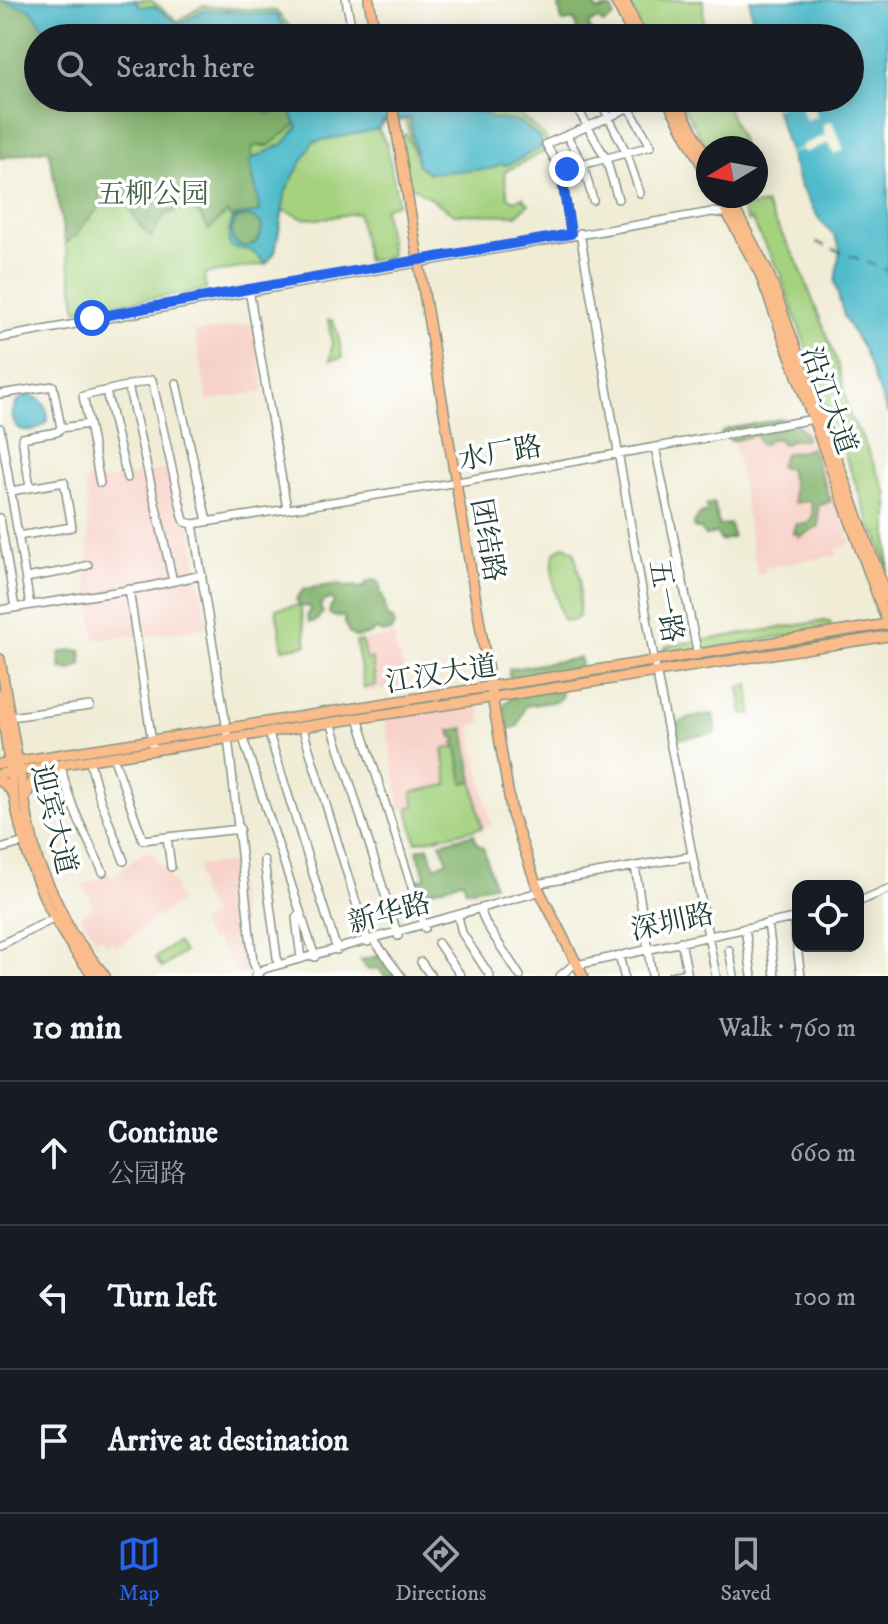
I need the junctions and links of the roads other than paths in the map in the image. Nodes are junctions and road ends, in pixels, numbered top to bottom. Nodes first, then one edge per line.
1 (346, 0) edge
2 (372, 0) edge
3 (615, 0) edge
4 (624, 0) edge
5 (351, 24) edge
6 (376, 24) edge
7 (627, 24) edge
8 (635, 24) edge
9 (390, 112) edge
10 (607, 112) edge
11 (621, 112) edge
12 (631, 112) edge
13 (673, 112) edge
14 (682, 112) edge
15 (580, 113) dead end
16 (610, 117) junction
17 (588, 127) junction
18 (567, 136) junction
19 (696, 137) edge
20 (627, 154) junction
21 (696, 154) edge
22 (606, 159) junction
23 (583, 165) junction
24 (560, 167) junction
25 (640, 193) dead end
26 (618, 199) dead end
27 (593, 200) dead end
28 (712, 208) edge
29 (724, 208) edge
30 (734, 208) edge
31 (727, 213) junction
32 (741, 220) junction
33 (577, 234) junction
34 (416, 263) junction
35 (249, 290) junction
36 (0, 336) edge
37 (176, 383) dead end
38 (128, 385) junction
39 (106, 391) junction
40 (0, 394) edge
41 (814, 419) junction
42 (89, 424) junction
43 (0, 428) edge
44 (61, 428) junction
45 (655, 447) junction
46 (620, 453) junction
47 (127, 478) dead end
48 (100, 483) dead end
49 (454, 483) junction
50 (30, 487) junction
51 (11, 491) junction
52 (287, 509) junction
53 (0, 518) edge
54 (207, 521) junction
55 (193, 524) junction
56 (18, 536) junction
57 (88, 565) dead end
58 (202, 575) junction
59 (26, 578) junction
60 (173, 581) junction
61 (129, 589) junction
62 (888, 599) edge
63 (30, 605) junction
64 (15, 608) junction
65 (0, 610) edge
66 (888, 624) edge
67 (888, 636) edge
68 (698, 655) junction
69 (0, 659) edge
70 (655, 666) junction
71 (490, 692) junction
72 (0, 694) edge
73 (90, 706) dead end
74 (10, 717) junction
75 (358, 718) junction
76 (331, 722) junction
77 (302, 726) junction
78 (269, 731) junction
79 (228, 734) junction
80 (243, 735) junction
81 (10, 739) junction
82 (157, 745) junction
83 (140, 747) junction
84 (0, 755) edge
85 (113, 756) junction
86 (36, 759) junction
87 (89, 759) junction
88 (61, 764) junction
89 (12, 766) edge
90 (46, 766) junction
91 (0, 774) edge
92 (0, 781) edge
93 (20, 799) junction
94 (239, 829) junction
95 (167, 837) junction
96 (25, 842) junction
97 (0, 849) edge
98 (692, 856) junction
99 (264, 860) dead end
100 (124, 861) dead end
101 (635, 866) junction
102 (171, 867) dead end
103 (103, 872) dead end
104 (888, 889) edge
105 (536, 891) junction
106 (864, 899) edge
107 (481, 911) junction
108 (300, 913) junction
109 (458, 917) junction
110 (55, 918) junction
111 (792, 919) edge
112 (768, 923) junction
113 (425, 927) junction
114 (745, 928) junction
115 (398, 934) junction
116 (708, 935) junction
117 (681, 941) junction
118 (371, 942) junction
119 (438, 943) dead end
120 (0, 945) edge
121 (647, 949) junction
122 (729, 950) dead end
123 (338, 951) junction
124 (799, 952) edge
125 (619, 955) junction
126 (316, 957) junction
127 (301, 959) junction
128 (421, 962) dead end
129 (278, 965) junction
130 (574, 965) junction
131 (688, 974) edge
132 (259, 975) edge
133 (94, 976) edge
134 (105, 976) edge
135 (401, 976) edge
136 (431, 976) edge
137 (461, 976) edge
138 (490, 976) edge
139 (520, 976) edge
140 (560, 976) edge
141 (581, 976) edge
142 (624, 976) edge
143 (652, 976) edge
144 (671, 976) edge
145 (716, 976) edge
146 (734, 976) edge
147 (752, 976) edge
148 (775, 976) edge
149 (801, 976) edge

1 - 5 street
2 - 6 main road
3 - 7 main road
4 - 8 main road
9 - 34 main road, 团结路
10 - 16 street
11 - 16 street
12 - 20 street
13 - 21 main road
14 - 19 main road
15 - 17 street
16 - 17 street
16 - 20 street
17 - 18 street
17 - 22 street
18 - 23 street
18 - 24 street, 五一路
20 - 22 street
20 - 25 street
22 - 23 street
22 - 26 street
23 - 24 street
23 - 27 street
24 - 33 street, 五一路
28 - 33 street
29 - 31 main road, 沿江大道
30 - 32 main road, 沿江大道
31 - 32 street
31 - 33 street
31 - 41 main road, 沿江大道
32 - 62 main road, 沿江大道
33 - 34 street
33 - 46 street, 五一路
34 - 35 street
34 - 49 main road, 团结路
35 - 36 street
35 - 52 street
37 - 54 street
38 - 39 street
38 - 55 street
38 - 60 street
39 - 42 street
39 - 47 street
40 - 44 street
41 - 45 street, 水厂路
41 - 66 main road, 沿江大道
42 - 44 street
42 - 48 street
43 - 51 street
44 - 50 street
45 - 46 street, 水厂路
45 - 68 street
46 - 49 street, 水厂路
46 - 70 street, 五一路
49 - 52 street, 水厂路
49 - 71 main road, 团结路
50 - 51 street
50 - 56 street
51 - 56 street
52 - 54 street, 水厂路
53 - 64 street
54 - 55 street, 水厂路
55 - 58 street
56 - 59 street
57 - 59 street
58 - 60 street
58 - 79 street
59 - 63 street
60 - 61 street
61 - 63 street
61 - 82 street
63 - 64 street
64 - 65 street
66 - 68 main road, 江汉大道
67 - 70 main road, 江汉大道
68 - 70 main road, 江汉大道
69 - 74 main road, 迎宾大道
70 - 71 main road, 江汉大道
70 - 98 street, 五一路
71 - 75 main road, 江汉大道
71 - 79 main road, 江汉大道
71 - 105 main road, 团结路
72 - 81 main road, 迎宾大道
73 - 74 street
74 - 81 main road, 迎宾大道
75 - 76 main road, 江汉大道
75 - 113 street
76 - 77 main road, 江汉大道
76 - 115 street
77 - 78 main road, 江汉大道
77 - 118 street
78 - 80 main road, 江汉大道
78 - 123 street
79 - 80 main road, 江汉大道
79 - 82 main road, 江汉大道
79 - 94 street
80 - 108 street
80 - 126 street
81 - 84 main road
81 - 86 main road
81 - 89 main road, 迎宾大道
82 - 83 main road, 江汉大道
83 - 85 main road, 江汉大道
83 - 86 main road, 江汉大道
85 - 87 main road, 江汉大道
85 - 95 street
86 - 89 main road, 江汉大道
87 - 88 main road, 江汉大道
87 - 100 street
88 - 90 main road, 江汉大道
88 - 103 street
89 - 90 main road, 江汉大道
89 - 91 main road, 江汉大道
89 - 93 main road, 迎宾大道
90 - 93 main road
92 - 93 main road
93 - 96 main road, 迎宾大道
93 - 134 main road, 迎宾大道
94 - 95 street
94 - 132 street
95 - 102 street
96 - 97 street
96 - 110 main road, 迎宾大道
98 - 101 street, 新华路
98 - 116 street, 五一路
99 - 129 street
101 - 105 street, 新华路
101 - 121 street
104 - 106 street
105 - 107 street, 新华路
105 - 130 main road, 团结路
107 - 109 street, 新华路
107 - 139 street
108 - 126 street
108 - 127 street
109 - 113 street, 新华路
109 - 138 street
110 - 120 street
110 - 133 main road, 迎宾大道
111 - 112 street, 深圳路
112 - 114 street, 深圳路
112 - 148 street
113 - 115 street, 新华路
114 - 116 street, 深圳路
114 - 147 street
115 - 118 street, 新华路
116 - 117 street, 深圳路
116 - 145 street, 五一路
117 - 121 street, 深圳路
117 - 131 street
118 - 123 street, 新华路
118 - 135 street
119 - 137 street
121 - 125 street, 深圳路
121 - 143 street
122 - 146 street
123 - 126 street, 新华路
124 - 149 street
125 - 130 street, 深圳路
125 - 142 street
126 - 127 street, 新华路
126 - 132 street, 新华路
127 - 129 street, 新华路
128 - 136 street
129 - 132 street, 新华路
130 - 140 street, 深圳路
130 - 141 main road, 团结路
131 - 144 street

